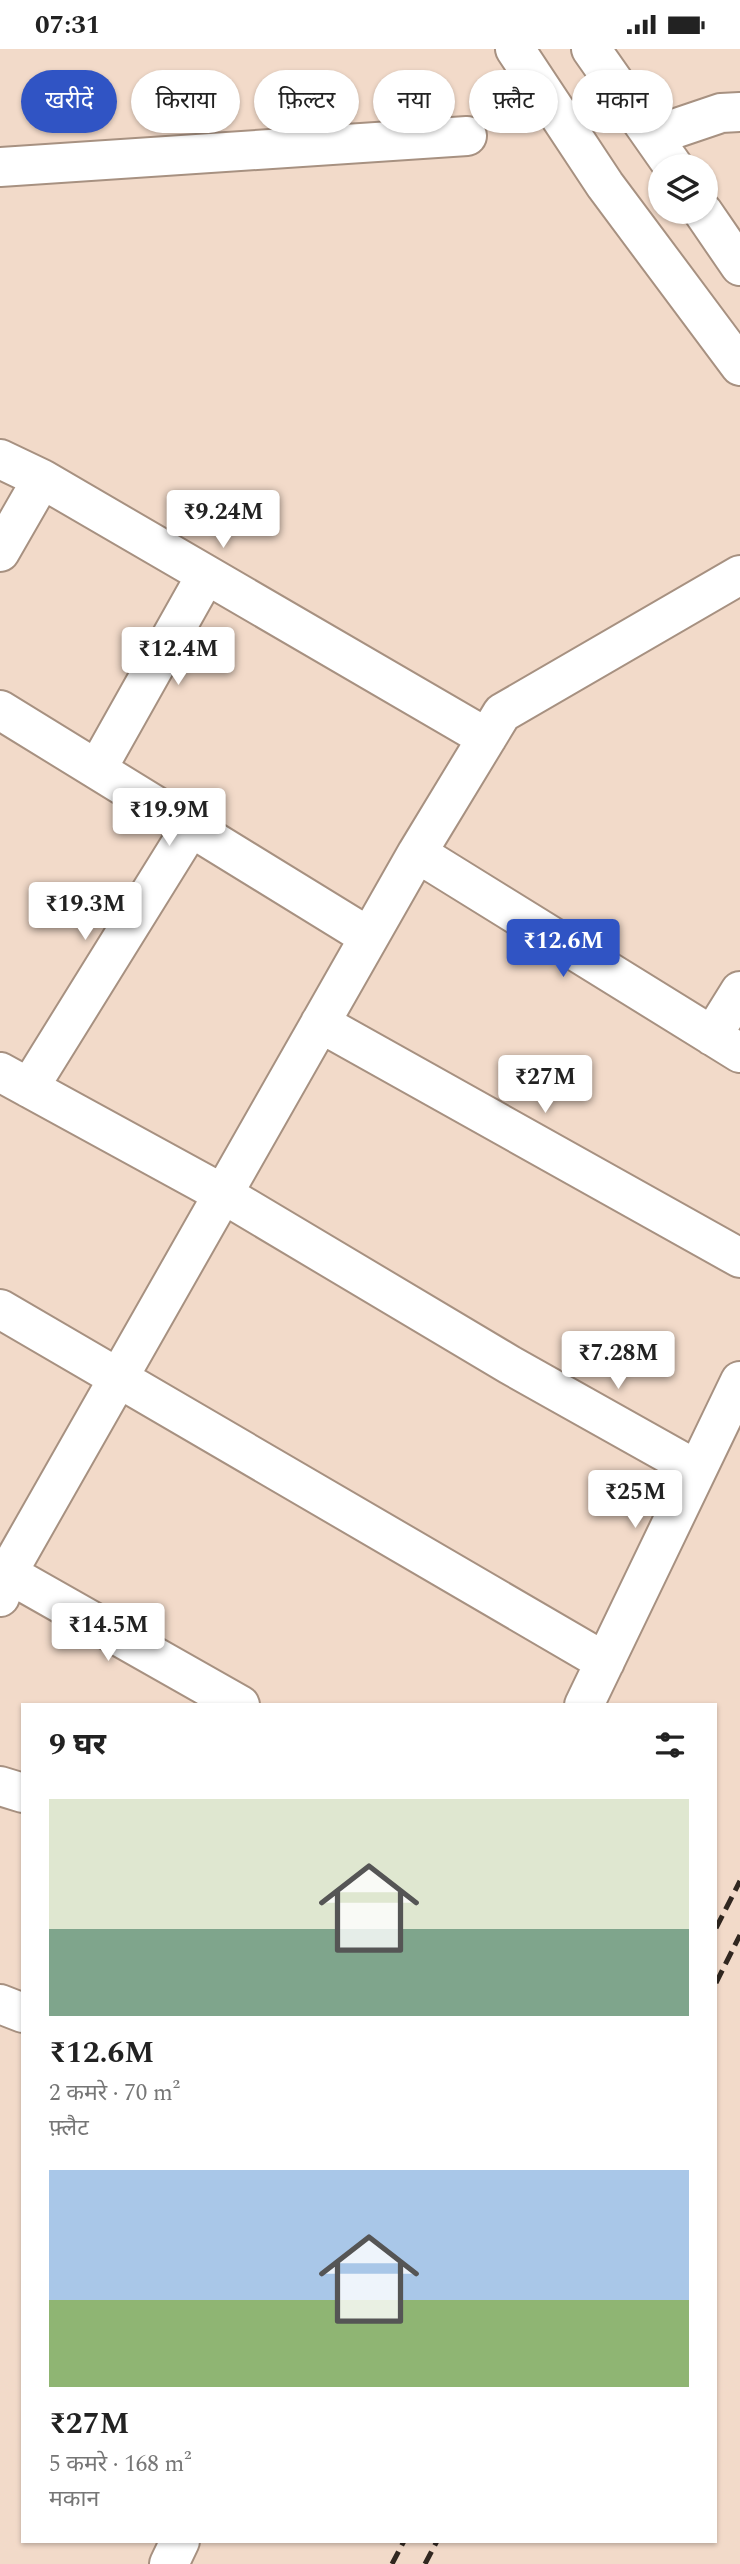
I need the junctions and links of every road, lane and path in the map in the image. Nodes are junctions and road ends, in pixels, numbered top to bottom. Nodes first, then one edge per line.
1 (514, 49) edge
2 (591, 49) edge
3 (740, 113) edge
4 (467, 136) dead end
5 (663, 151) edge
6 (0, 167) edge
7 (711, 224) edge
8 (740, 266) edge
9 (740, 366) edge
10 (0, 459) edge
11 (41, 479) junction
12 (0, 552) edge
13 (206, 575) junction
14 (740, 575) edge
15 (5, 726) edge
16 (487, 738) junction
17 (97, 769) junction
18 (191, 827) junction
19 (417, 853) junction
20 (369, 937) junction
21 (740, 991) edge
22 (320, 1023) junction
23 (726, 1045) edge
24 (15, 1080) edge
25 (223, 1194) junction
26 (740, 1258) edge
27 (0, 1309) edge
28 (118, 1379) junction
29 (740, 1381) edge
30 (697, 1470) junction
31 (3, 1579) edge
32 (605, 1661) junction
33 (236, 1703) edge
34 (585, 1703) edge
35 (0, 1786) edge
36 (21, 1792) edge
37 (0, 2004) edge
38 (21, 2012) edge
39 (179, 2543) edge
40 (169, 2564) edge

1 - 9 street
2 - 5 street
3 - 5 street
4 - 6 street
7 - 8 street
10 - 11 street
11 - 12 street
11 - 13 street
13 - 16 street
13 - 17 street
14 - 16 street
15 - 17 street
16 - 19 street
17 - 18 street
18 - 20 street
18 - 24 street
19 - 20 street
19 - 23 street
20 - 22 street
21 - 23 street
22 - 25 street
22 - 26 street
24 - 25 street
25 - 28 street
25 - 30 street
27 - 28 street
28 - 31 street
28 - 32 street
29 - 30 street
30 - 32 street
31 - 33 street
32 - 34 street
35 - 36 street
37 - 38 street
39 - 40 street

